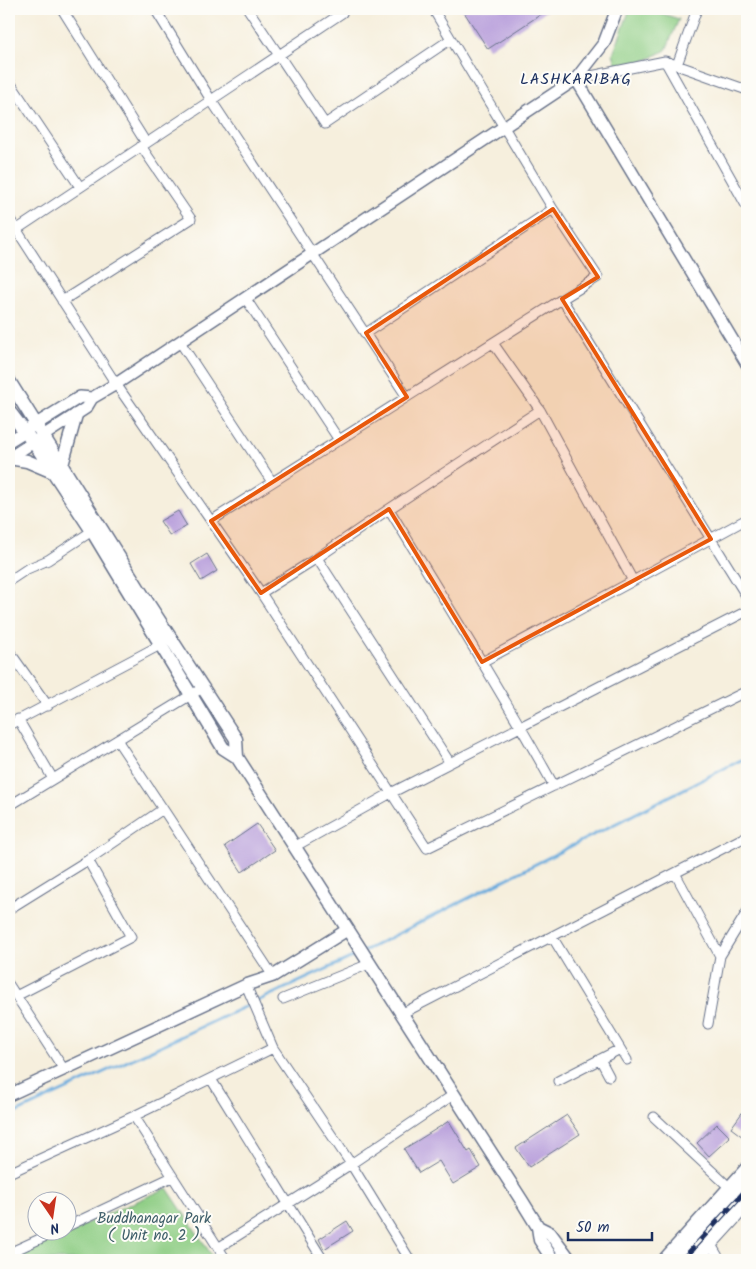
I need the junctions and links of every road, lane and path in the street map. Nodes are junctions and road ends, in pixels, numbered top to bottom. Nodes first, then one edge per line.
1 (62, 9) edge
2 (155, 9) edge
3 (248, 9) edge
4 (433, 9) edge
5 (617, 9) edge
6 (697, 9) edge
7 (343, 10) edge
8 (451, 39) junction
9 (278, 55) junction
10 (665, 61) junction
11 (677, 65) junction
12 (576, 79) junction
13 (9, 81) edge
14 (747, 90) edge
15 (211, 100) junction
16 (503, 128) junction
17 (144, 145) junction
18 (80, 187) junction
19 (747, 206) edge
20 (553, 209) junction
21 (9, 218) edge
22 (16, 230) junction
23 (314, 253) junction
24 (246, 298) junction
25 (562, 299) junction
26 (62, 302) junction
27 (366, 333) junction
28 (180, 342) junction
29 (493, 343) junction
30 (747, 364) edge
31 (9, 381) edge
32 (116, 384) junction
33 (407, 397) junction
34 (92, 398) junction
35 (540, 410) junction
36 (9, 411) edge
37 (76, 415) junction
38 (37, 425) junction
39 (25, 432) junction
40 (39, 440) junction
41 (340, 440) junction
42 (9, 442) edge
43 (9, 458) edge
44 (58, 468) junction
45 (272, 482) junction
46 (389, 509) junction
47 (747, 519) edge
48 (211, 521) junction
49 (92, 531) junction
50 (711, 539) junction
51 (317, 558) junction
52 (9, 581) edge
53 (633, 581) junction
54 (261, 593) junction
55 (747, 598) edge
56 (747, 611) edge
57 (162, 644) junction
58 (9, 651) edge
59 (482, 662) junction
60 (204, 687) junction
61 (747, 691) edge
62 (192, 695) junction
63 (48, 706) junction
64 (18, 719) junction
65 (9, 725) edge
66 (521, 727) junction
67 (117, 740) junction
68 (237, 757) junction
69 (450, 763) junction
70 (53, 778) junction
71 (554, 786) junction
72 (391, 793) junction
73 (9, 806) edge
74 (163, 809) junction
75 (747, 836) edge
76 (294, 847) junction
77 (88, 860) junction
78 (675, 874) junction
79 (9, 909) edge
80 (747, 912) edge
81 (347, 930) junction
82 (553, 938) junction
83 (720, 956) junction
84 (368, 962) junction
85 (273, 976) junction
86 (9, 985) edge
87 (247, 988) junction
88 (16, 996) junction
89 (283, 998) dead end
90 (401, 1014) junction
91 (708, 1024) dead end
92 (273, 1048) junction
93 (620, 1049) junction
94 (600, 1059) junction
95 (627, 1060) dead end
96 (63, 1068) junction
97 (609, 1076) dead end
98 (211, 1079) junction
99 (558, 1081) dead end
100 (9, 1095) edge
101 (453, 1095) junction
102 (134, 1116) junction
103 (654, 1117) dead end
104 (351, 1164) junction
105 (747, 1168) edge
106 (9, 1173) edge
107 (172, 1177) junction
108 (747, 1180) edge
109 (730, 1188) junction
110 (287, 1204) junction
111 (747, 1204) edge
112 (747, 1211) edge
113 (78, 1221) edge
114 (538, 1227) junction
115 (33, 1242) edge
116 (218, 1248) junction
117 (713, 1248) junction
118 (9, 1253) edge
119 (226, 1260) edge
120 (323, 1260) edge
121 (410, 1260) edge
122 (553, 1260) edge
123 (570, 1260) edge
124 (664, 1260) edge
125 (674, 1260) edge
126 (695, 1260) edge
127 (702, 1260) edge
128 (720, 1260) edge

1 - 17 street
2 - 15 street
3 - 9 street
4 - 8 street
5 - 12 street
6 - 11 street
7 - 9 street
8 - 9 street
8 - 16 street
9 - 15 street
10 - 11 street
10 - 12 street
10 - 19 street
11 - 14 street
12 - 16 street
12 - 30 street
13 - 18 street
15 - 17 street
15 - 23 street
16 - 20 street
16 - 23 street
17 - 18 street
17 - 26 street
18 - 22 street
20 - 25 street
20 - 27 street
21 - 22 street
22 - 26 street
23 - 24 street
23 - 27 street
24 - 28 street
24 - 41 street
25 - 29 street
25 - 50 street
26 - 32 street
27 - 33 street
28 - 32 street
28 - 45 street
29 - 33 street
29 - 35 street
31 - 38 main road
32 - 34 street
32 - 48 street
33 - 41 street
34 - 37 street
34 - 38 street
35 - 46 street
35 - 53 street
36 - 39 main road
37 - 40 street
37 - 44 main road
38 - 39 street
38 - 40 main road
39 - 40 main road
39 - 42 street
40 - 43 street
40 - 44 main road
41 - 45 street
43 - 44 main road
44 - 49 main road
44 - 60 main road
45 - 48 street
46 - 51 street
46 - 59 street
47 - 50 street
48 - 54 street
49 - 52 street
49 - 57 main road
50 - 53 street
50 - 55 street
51 - 54 street
51 - 69 street
53 - 59 street
54 - 72 street
56 - 66 street
57 - 62 main road
57 - 63 street
58 - 63 street
59 - 66 street
60 - 62 street
60 - 68 main road
61 - 71 street
62 - 67 street
62 - 68 main road
63 - 64 street
64 - 65 street
64 - 70 street
66 - 69 street
66 - 71 street
67 - 70 street
67 - 74 street
68 - 76 main road
69 - 72 street
70 - 73 street
71 - 72 street
72 - 76 street
74 - 77 street
74 - 85 street
75 - 78 street
76 - 81 main road
77 - 79 street
77 - 88 street
78 - 82 street
78 - 83 street
80 - 83 street
81 - 84 main road
81 - 85 street
82 - 90 street
82 - 93 street
83 - 91 street
84 - 89 street
84 - 90 main road
85 - 87 street
86 - 88 street
87 - 92 street
87 - 96 street
88 - 96 street
90 - 101 main road
92 - 98 street
92 - 104 street
93 - 94 street
93 - 95 street
94 - 97 street
94 - 99 street
96 - 100 street
98 - 102 street
98 - 110 street
101 - 104 street
101 - 114 main road
102 - 106 street
102 - 107 street
103 - 109 street
104 - 110 street
104 - 121 street
105 - 109 main road
107 - 113 street
107 - 116 street
108 - 125 main road
109 - 124 main road
110 - 116 street
110 - 120 street
111 - 126 main road
112 - 117 main road
114 - 122 main road
114 - 123 main road
115 - 118 street
116 - 119 street
117 - 127 main road
117 - 128 street

